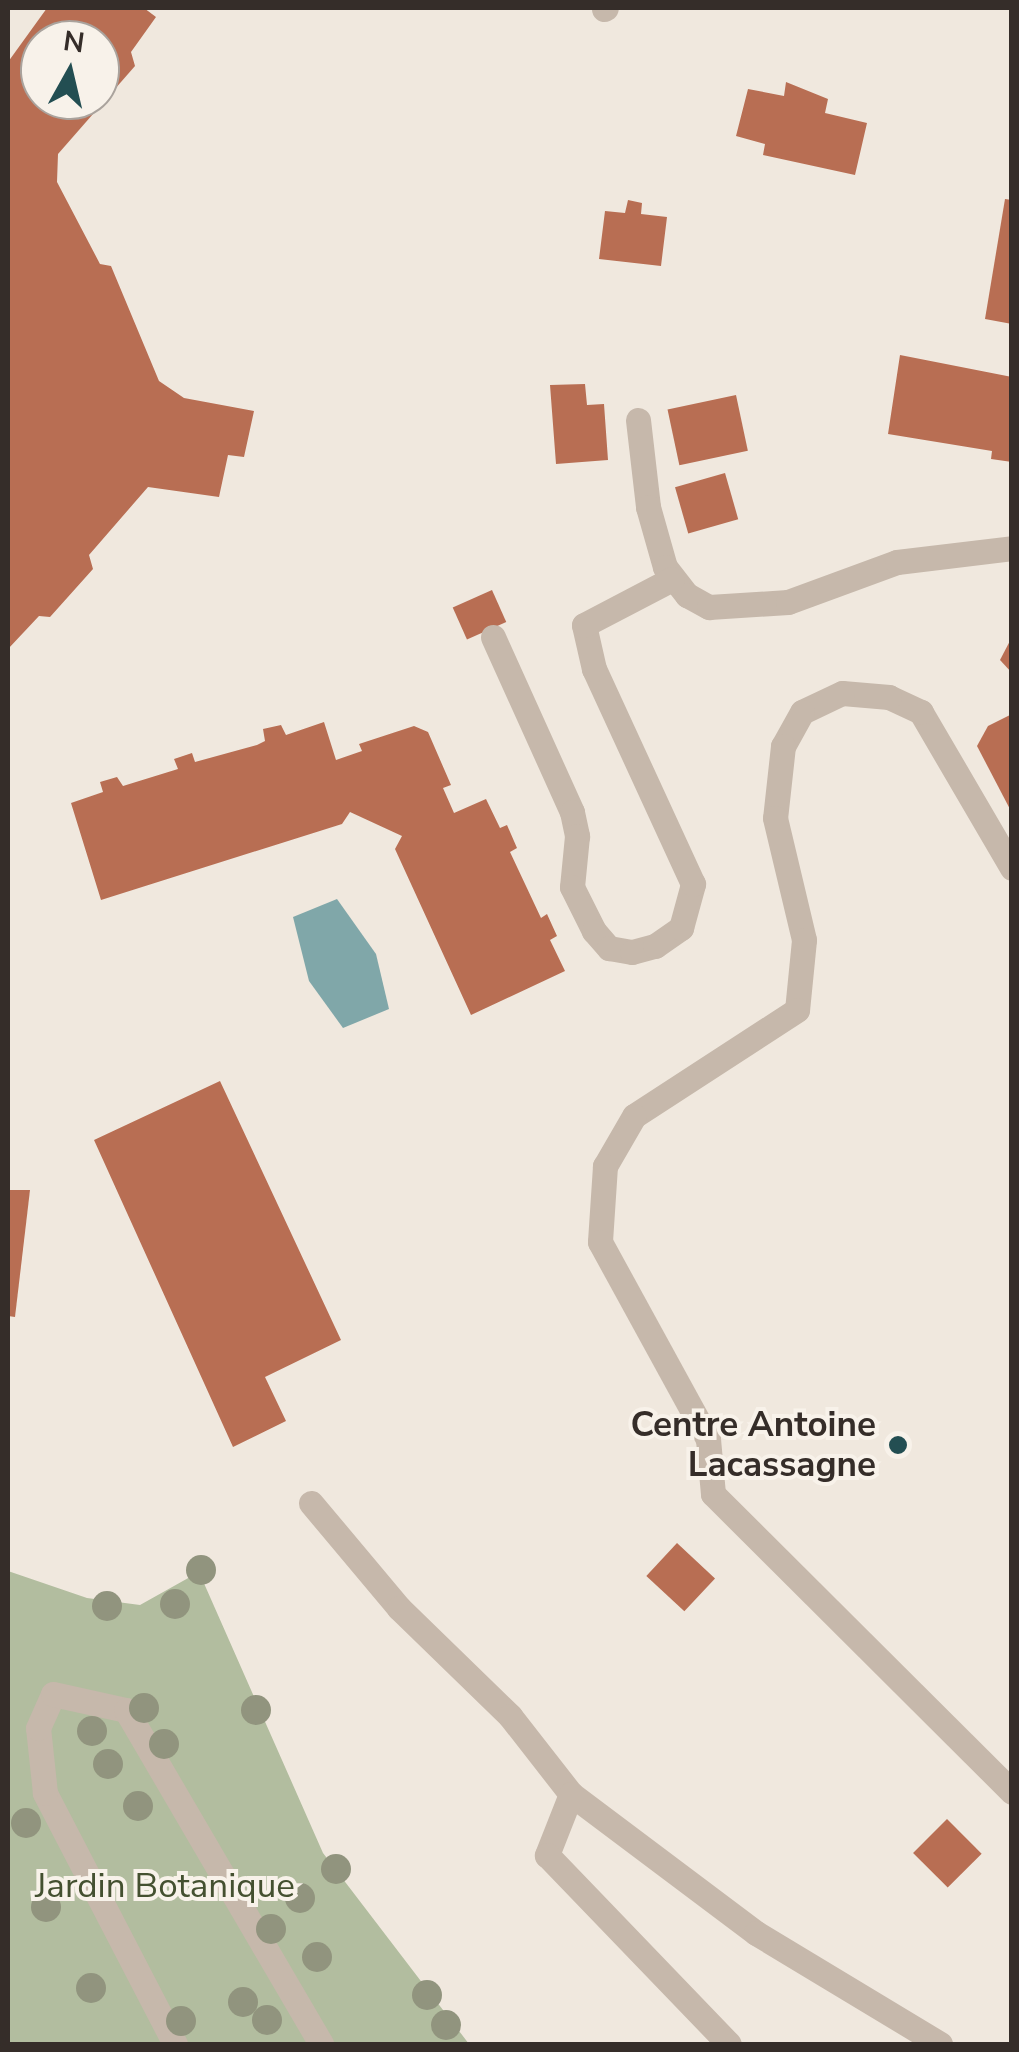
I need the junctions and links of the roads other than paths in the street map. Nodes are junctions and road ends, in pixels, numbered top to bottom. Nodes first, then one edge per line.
1 (638, 420) dead end
2 (1012, 548) edge
3 (672, 579) junction
4 (493, 637) dead end
5 (1012, 868) edge
6 (311, 1503) dead end
7 (1012, 1792) edge
8 (571, 1794) junction
9 (175, 2044) edge
10 (321, 2044) edge
11 (728, 2044) edge
12 (940, 2044) edge

1 - 3 lane
2 - 3 lane
3 - 4 lane
5 - 7 lane
6 - 8 lane
8 - 11 lane
8 - 12 lane
9 - 10 lane

